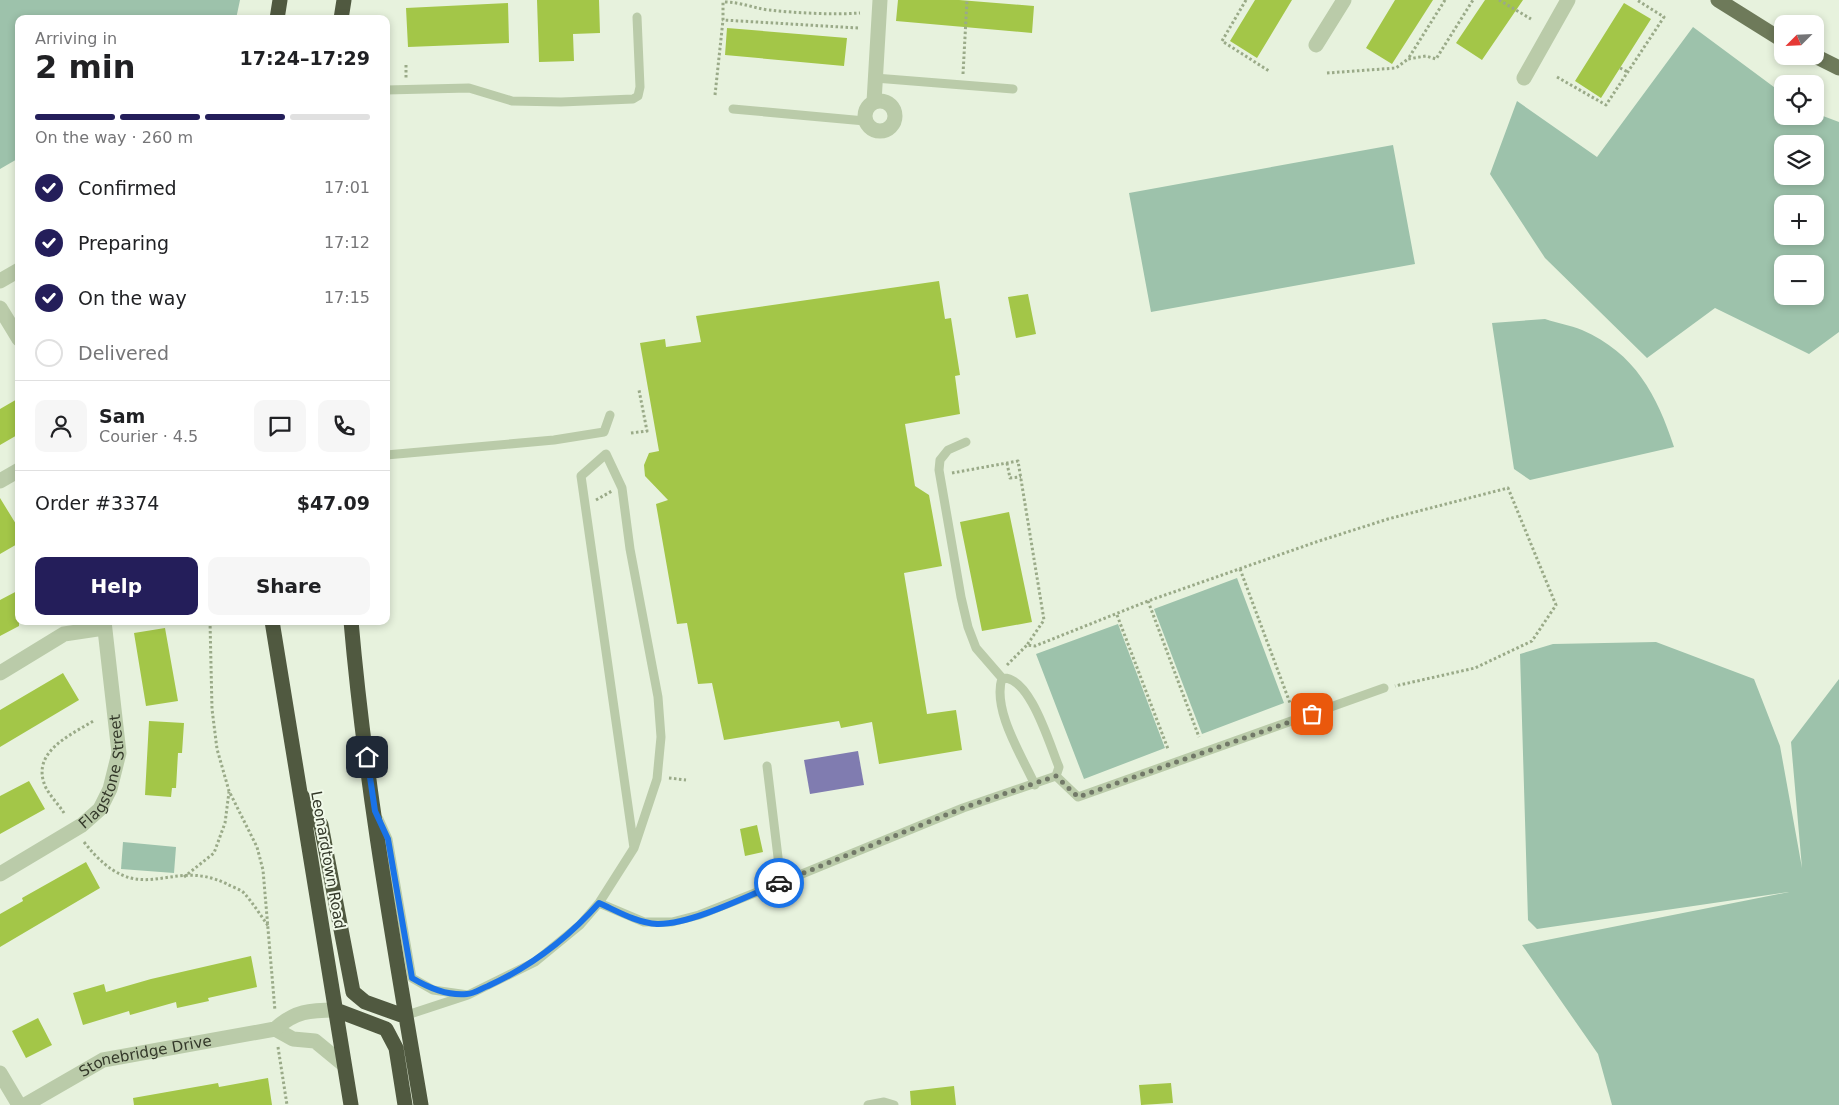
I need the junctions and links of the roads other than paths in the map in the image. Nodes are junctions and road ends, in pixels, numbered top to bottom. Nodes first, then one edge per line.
1 (280, 0) edge
2 (344, 0) edge
3 (880, 0) edge
4 (1344, 0) edge
5 (1568, 0) edge
6 (1718, 0) edge
7 (278, 15) edge
8 (342, 15) edge
9 (637, 16) dead end
10 (1774, 35) edge
11 (1316, 45) dead end
12 (1824, 60) edge
13 (1839, 68) edge
14 (875, 78) junction
15 (1524, 78) dead end
16 (1013, 89) dead end
17 (390, 90) edge
18 (874, 102) junction
19 (733, 109) dead end
20 (865, 121) junction
21 (15, 272) edge
22 (0, 281) edge
23 (0, 308) edge
24 (15, 332) edge
25 (610, 415) dead end
26 (966, 442) dead end
27 (390, 455) edge
28 (15, 472) edge
29 (0, 481) edge
30 (104, 625) edge
31 (273, 625) edge
32 (351, 625) edge
33 (0, 673) edge
34 (1002, 678) junction
35 (1384, 688) road end
36 (767, 766) dead end
37 (1056, 776) junction
38 (1035, 785) junction
39 (298, 792) junction
40 (375, 811) junction
41 (634, 848) junction
42 (0, 874) edge
43 (781, 882) junction
44 (599, 903) junction
45 (468, 995) junction
46 (336, 1010) junction
47 (404, 1016) junction
48 (274, 1029) junction
49 (343, 1064) junction
50 (0, 1073) edge
51 (19, 1105) edge
52 (25, 1105) edge
53 (351, 1105) edge
54 (405, 1105) edge
55 (421, 1105) edge
56 (868, 1105) edge
57 (894, 1105) edge

1 - 7 highway
2 - 8 highway
3 - 14 street
4 - 11 street
5 - 15 street
6 - 10 main road
9 - 17 lane
12 - 13 main road
14 - 16 lane
14 - 18 street
18 - 20 street
18 - 20 street
19 - 20 lane
21 - 22 street
23 - 24 street
25 - 27 lane
26 - 34 lane
28 - 29 street
30 - 33 street
30 - 42 street, Flagstone Street
31 - 39 highway, Leonardtown Road
32 - 40 highway
34 - 37 lane
34 - 38 lane
35 - 37 lane
36 - 43 lane
37 - 38 lane
38 - 43 lane
39 - 46 highway, Leonardtown Road
39 - 47 highway
40 - 45 lane
40 - 47 highway
41 - 41 lane
41 - 44 lane
43 - 44 lane
44 - 45 lane
45 - 47 lane
46 - 48 street, Stonebridge Drive
46 - 49 highway, Leonardtown Road
46 - 54 highway
47 - 55 highway
48 - 49 street
48 - 52 street, Stonebridge Drive
49 - 53 highway, Leonardtown Road
50 - 51 street
56 - 57 lane

